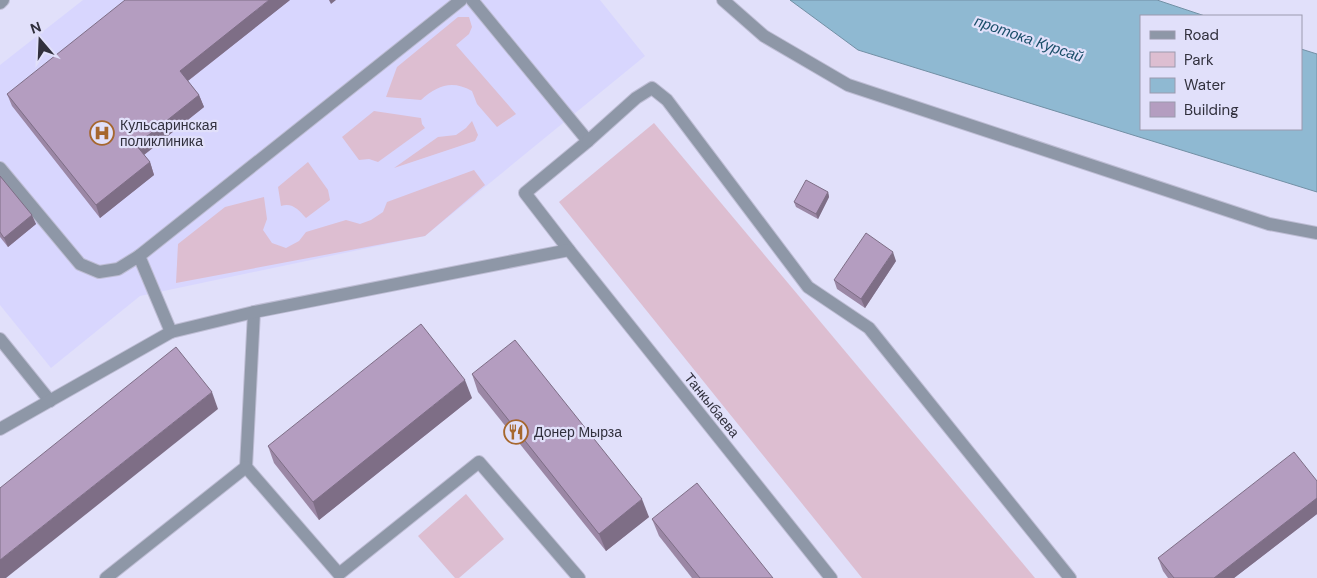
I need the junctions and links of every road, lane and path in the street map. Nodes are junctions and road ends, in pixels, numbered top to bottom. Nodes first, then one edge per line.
1 (4, 0) edge
2 (461, 0) edge
3 (472, 0) edge
4 (723, 0) edge
5 (0, 3) edge
6 (588, 141) junction
7 (0, 168) edge
8 (1317, 233) edge
9 (569, 250) junction
10 (139, 256) junction
11 (254, 312) junction
12 (171, 332) junction
13 (0, 339) edge
14 (50, 401) junction
15 (0, 429) edge
16 (246, 467) junction
17 (106, 578) edge
18 (579, 578) edge
19 (832, 578) edge
20 (1070, 578) edge

1 - 5 street
2 - 10 street
3 - 6 street
4 - 8 street
6 - 9 street, Танкыбаева
6 - 20 street
7 - 10 street
9 - 11 street
9 - 19 street, Танкыбаева
10 - 12 street
11 - 12 street
11 - 16 street
12 - 14 street
13 - 14 street
14 - 15 street
16 - 17 street
16 - 18 street

